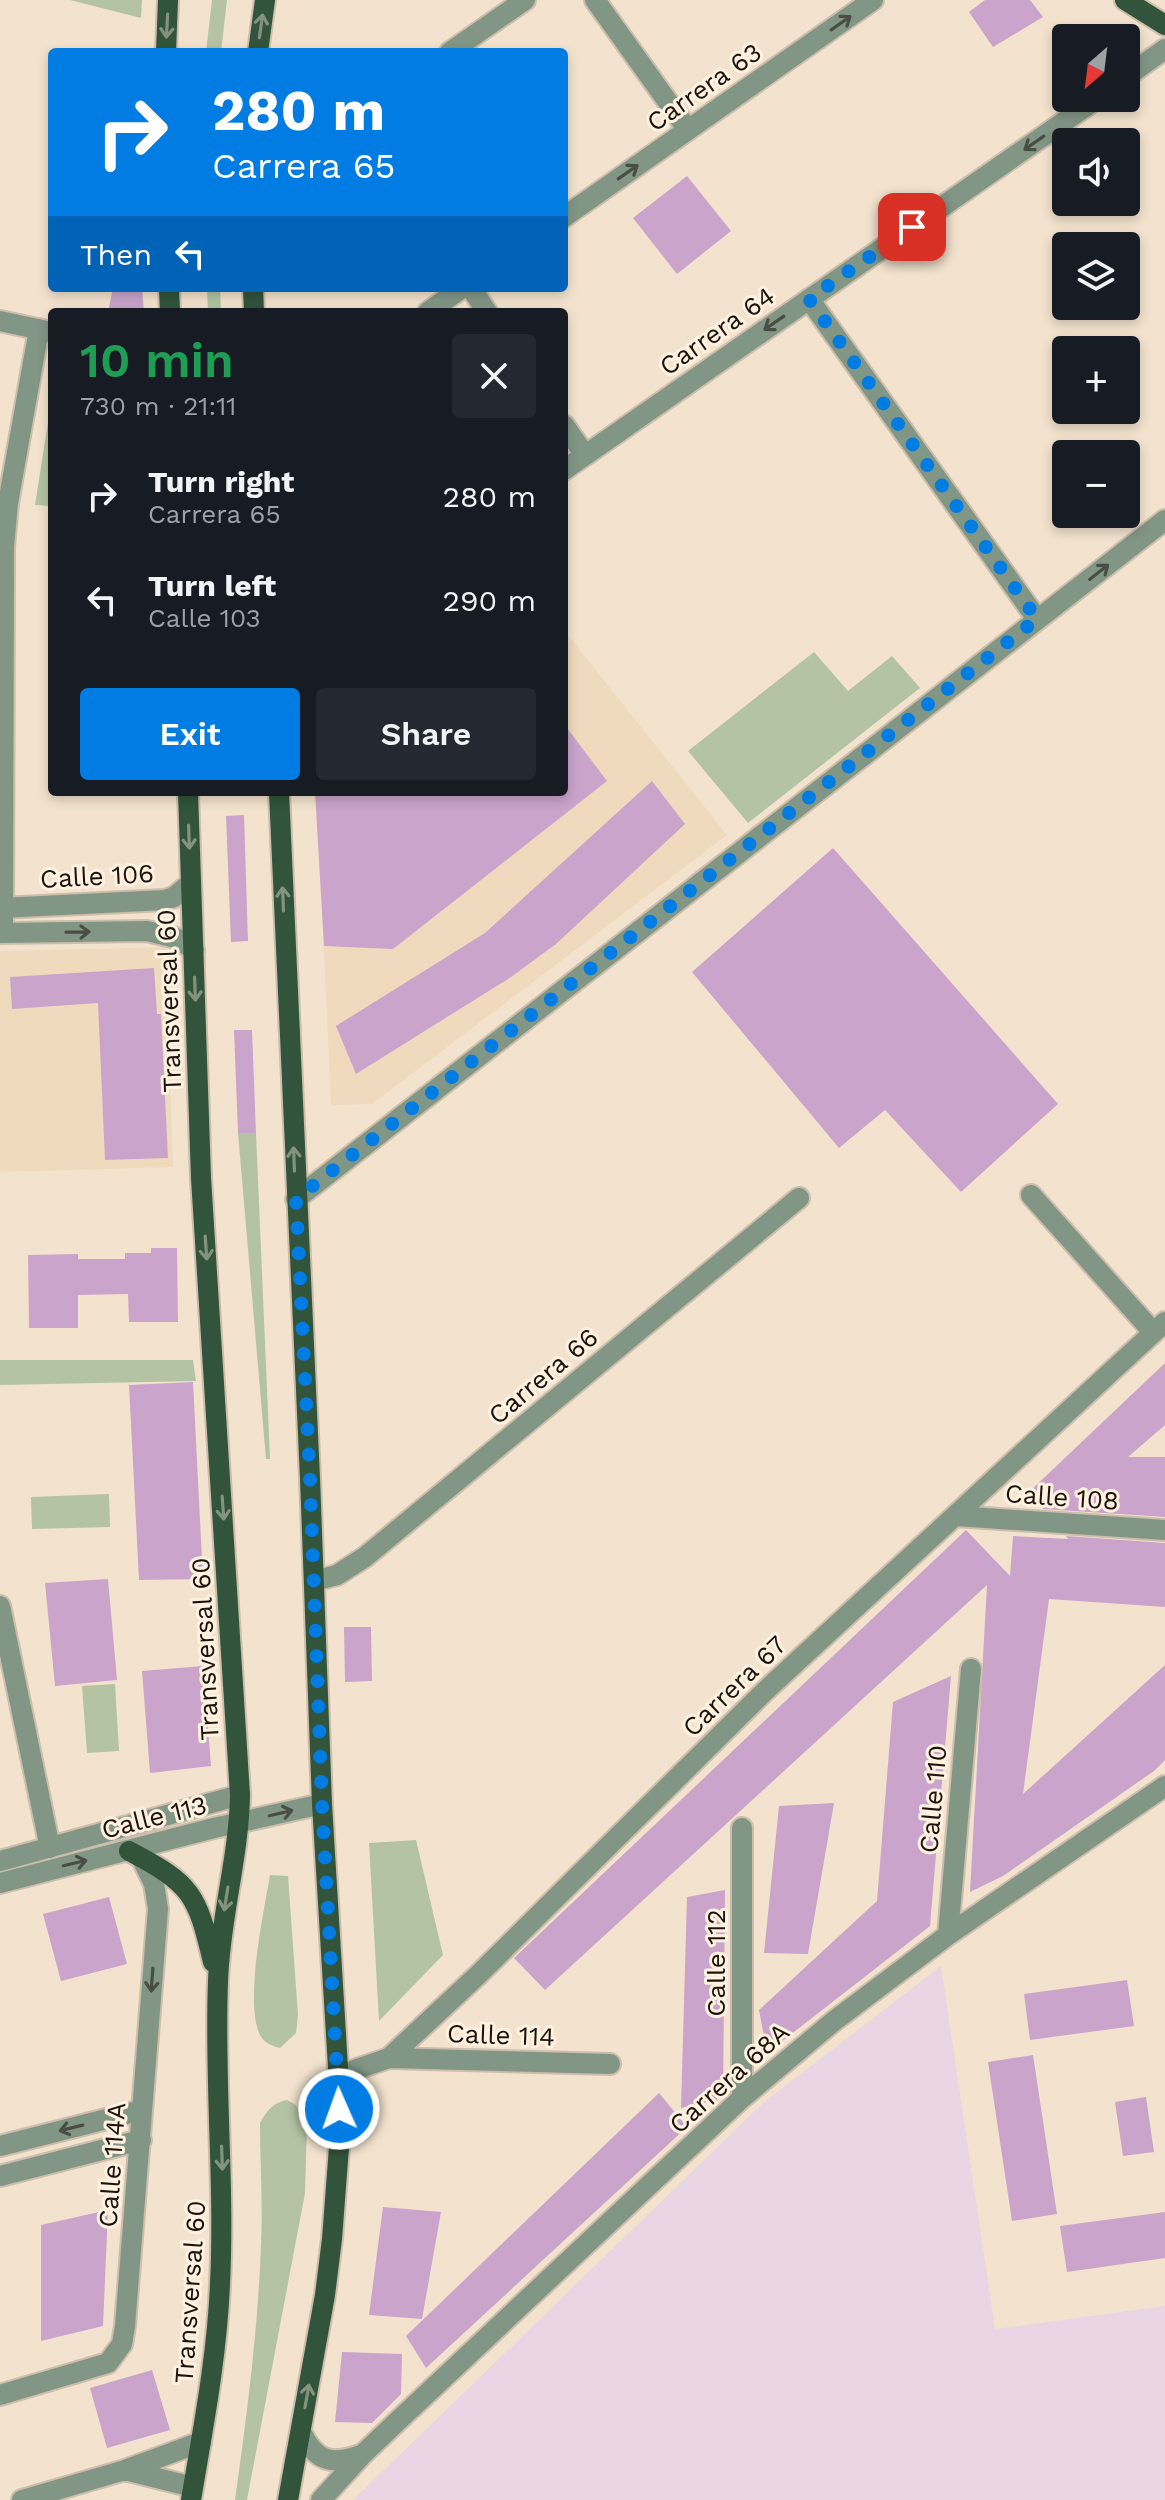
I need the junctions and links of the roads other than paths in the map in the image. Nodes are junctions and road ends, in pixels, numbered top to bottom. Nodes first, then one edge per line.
1 (168, 0) edge
2 (265, 0) edge
3 (525, 0) edge
4 (595, 0) edge
5 (873, 0) edge
6 (1125, 0) edge
7 (1165, 25) edge
8 (166, 48) edge
9 (259, 48) edge
10 (456, 48) edge
11 (1165, 49) edge
12 (1140, 67) edge
13 (1078, 112) edge
14 (688, 130) junction
15 (568, 214) edge
16 (456, 292) edge
17 (809, 299) junction
18 (434, 308) edge
19 (0, 321) edge
20 (45, 330) edge
21 (568, 431) edge
22 (585, 455) junction
23 (568, 467) edge
24 (1165, 520) edge
25 (2, 546) edge
26 (1037, 619) junction
27 (188, 796) edge
28 (279, 796) edge
29 (191, 883) junction
30 (1, 908) edge
31 (2, 933) edge
32 (194, 950) junction
33 (1031, 1195) dead end
34 (799, 1198) dead end
35 (296, 1199) junction
36 (1162, 1325) edge
37 (956, 1516) junction
38 (1165, 1530) edge
39 (314, 1581) junction
40 (0, 1606) edge
41 (971, 1669) dead end
42 (1165, 1786) edge
43 (240, 1795) junction
44 (322, 1804) junction
45 (240, 1822) junction
46 (742, 1828) dead end
47 (50, 1848) junction
48 (135, 1854) junction
49 (0, 1861) edge
50 (0, 1883) edge
51 (948, 1935) junction
52 (218, 1980) junction
53 (389, 2058) junction
54 (610, 2064) dead end
55 (339, 2084) junction
56 (742, 2098) junction
57 (142, 2110) junction
58 (141, 2140) junction
59 (0, 2146) edge
60 (0, 2176) edge
61 (0, 2395) edge
62 (301, 2432) junction
63 (201, 2442) junction
64 (363, 2454) junction
65 (125, 2470) junction
66 (192, 2494) edge
67 (22, 2500) edge
68 (288, 2500) edge
69 (321, 2500) edge

1 -> 8 main road
9 -> 2 main road
3 - 10 street
4 - 14 street
14 -> 5 street, Carrera 63
6 - 7 main road
11 - 12 street
13 -> 17 street, Carrera 64
15 -> 14 street, Carrera 63
16 - 18 street
17 -> 22 street, Carrera 64
17 - 26 street
19 - 20 street
20 - 25 street
21 - 22 street
22 - 23 street, Carrera 64
26 -> 24 street
25 - 30 street
26 - 35 street
27 -> 29 main road, Transversal 60
35 -> 28 main road
29 - 30 street, Calle 106
29 - 32 main road, Transversal 60
30 - 31 street
31 -> 32 street, Calle 106
32 -> 43 main road, Transversal 60
33 - 36 street
34 - 39 street, Carrera 66
35 - 39 main road
36 - 37 street, Carrera 67
37 - 38 street, Calle 108
37 - 53 street, Carrera 67
39 - 44 main road
40 - 47 street
41 - 51 street, Calle 110
42 - 51 street, Carrera 68A
43 - 45 main road, Transversal 60
43 - 47 street, Calle 113
45 -> 44 street, Calle 113
44 - 55 main road
45 - 48 street, Calle 113
45 -> 52 main road, Transversal 60
46 - 56 street, Calle 112
47 - 49 street, Calle 113
50 -> 48 street, Calle 113
48 - 52 main road
48 -> 57 street, Calle 114A
51 - 56 street, Carrera 68A
52 -> 63 main road, Transversal 60
53 - 54 street, Calle 114
53 - 55 street, Carrera 67
62 -> 55 main road
56 - 64 street, Carrera 68A
57 - 58 street, Calle 114A
57 -> 59 street
58 - 60 street
58 - 61 street, Calle 114A
62 - 64 street
62 - 68 main road
63 - 65 street
63 - 66 main road, Transversal 60
64 - 69 street, Carrera 68A
65 - 66 street
65 - 67 street

